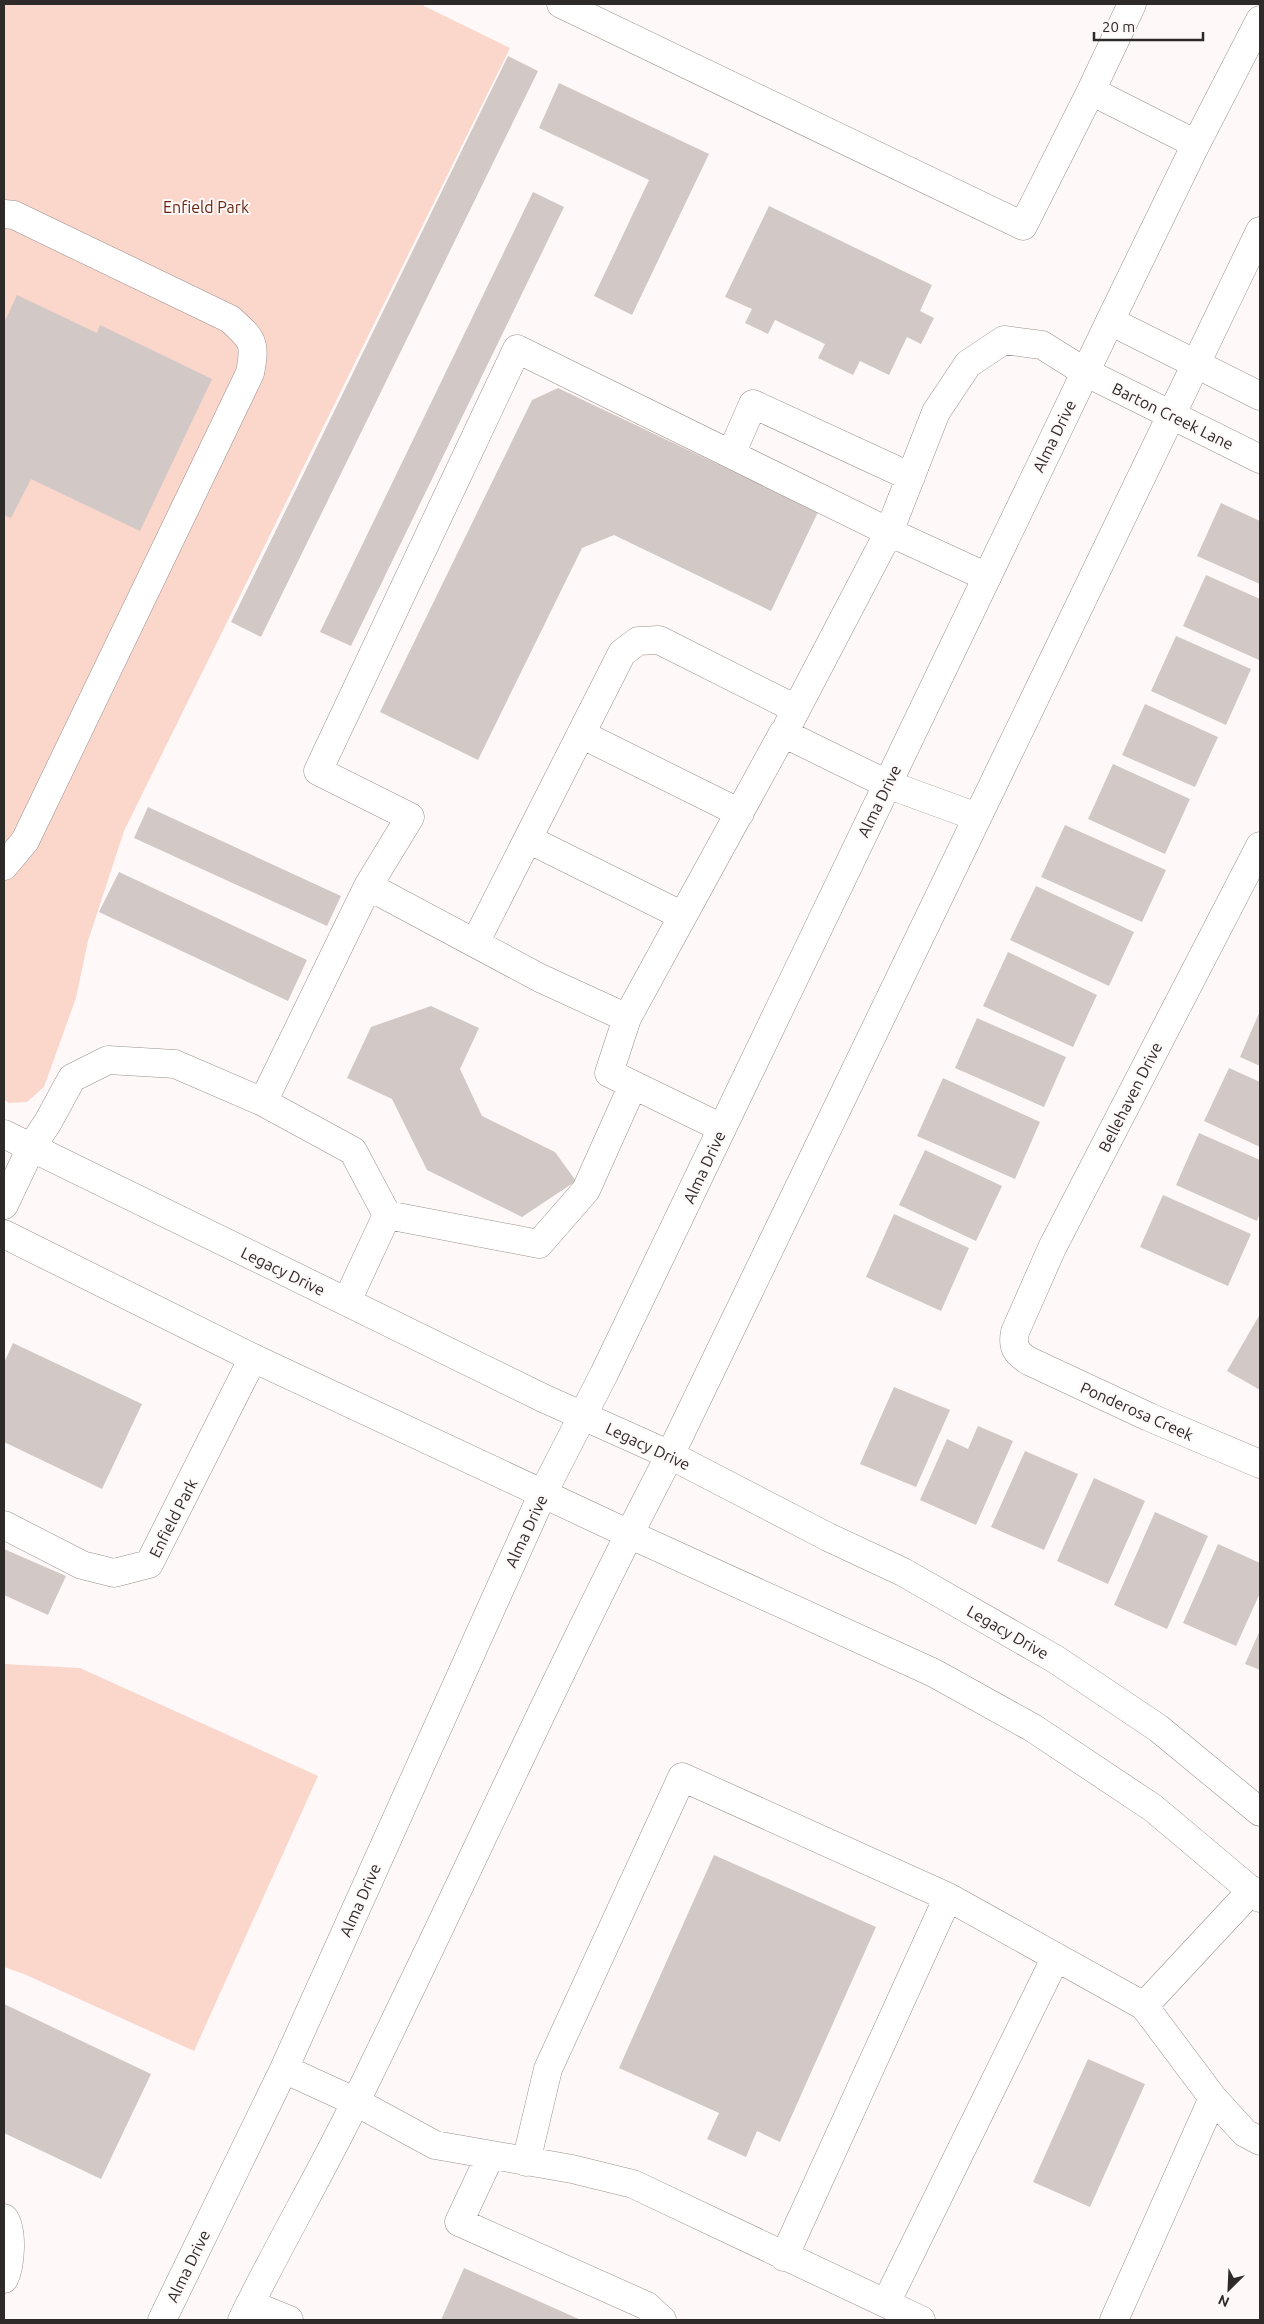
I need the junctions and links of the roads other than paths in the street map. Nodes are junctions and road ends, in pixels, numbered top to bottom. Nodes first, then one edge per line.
1 (561, 4) edge
2 (1132, 4) edge
3 (1260, 20) edge
4 (1091, 91) junction
5 (1196, 144) junction
6 (4, 214) edge
7 (1260, 231) edge
8 (1110, 321) junction
9 (1196, 364) junction
10 (1085, 372) junction
11 (1260, 396) edge
12 (1172, 415) junction
13 (731, 454) junction
14 (1260, 459) edge
15 (911, 477) junction
16 (889, 532) junction
17 (987, 577) junction
18 (790, 721) junction
19 (582, 734) junction
20 (887, 784) junction
21 (740, 814) junction
22 (978, 817) junction
23 (528, 839) junction
24 (1260, 846) edge
25 (4, 866) edge
26 (368, 886) junction
27 (683, 916) junction
28 (475, 943) junction
29 (627, 1018) junction
30 (633, 1085) junction
31 (263, 1102) junction
32 (722, 1128) junction
33 (4, 1134) edge
34 (31, 1148) junction
35 (4, 1205) edge
36 (387, 1215) junction
37 (4, 1234) edge
38 (347, 1301) junction
39 (1016, 1353) joint
40 (253, 1358) junction
41 (583, 1417) junction
42 (670, 1455) junction
43 (1260, 1464) edge
44 (543, 1493) junction
45 (4, 1525) edge
46 (629, 1534) junction
47 (1260, 1812) edge
48 (1258, 1890) edge
49 (948, 1897) junction
50 (1056, 1957) junction
51 (1144, 2006) junction
52 (284, 2068) junction
53 (1213, 2098) junction
54 (356, 2102) junction
55 (1260, 2142) edge
56 (490, 2156) junction
57 (526, 2162) junction
58 (4, 2218) edge
59 (784, 2257) junction
60 (4, 2279) edge
61 (886, 2303) junction
62 (246, 2312) edge
63 (162, 2320) edge
64 (289, 2320) edge
65 (662, 2320) edge
66 (921, 2320) edge
67 (1114, 2320) edge

1 - 4 main road
2 - 4 main road
3 - 5 main road, Alma Drive
4 - 5 main road
5 - 8 main road, Alma Drive
6 - 25 main road
7 - 9 main road
8 - 9 main road
8 - 10 main road, Alma Drive
9 - 11 main road
9 - 12 main road
10 - 12 main road, Barton Creek Lane
10 - 15 main road, Barton Creek Lane
10 - 17 main road, Alma Drive
12 - 14 main road, Barton Creek Lane
12 - 22 main road
13 - 15 main road
13 - 16 main road
13 - 26 main road
15 - 16 main road, Barton Creek Lane
16 - 17 main road
16 - 18 main road, Barton Creek Lane
17 - 20 main road, Alma Drive
18 - 19 main road
18 - 20 main road
18 - 21 main road, Barton Creek Lane
19 - 21 main road
19 - 23 main road
20 - 22 main road
20 - 32 main road, Alma Drive
21 - 27 main road, Barton Creek Lane
22 - 42 main road
23 - 27 main road
23 - 28 main road
24 - 39 main road, Bellehaven Drive
26 - 28 main road
26 - 31 main road
27 - 29 main road, Barton Creek Lane
28 - 29 main road
29 - 30 main road, Barton Creek Lane
30 - 32 main road
30 - 36 main road
31 - 34 main road
31 - 36 main road
32 - 41 main road, Alma Drive
33 - 34 main road, Legacy Drive
34 - 35 main road
34 - 38 main road, Legacy Drive
36 - 38 main road
37 - 40 main road
38 - 41 main road, Legacy Drive
39 - 43 main road, Ponderosa Creek
40 - 44 main road
40 - 45 main road, Enfield Park
41 - 42 main road, Legacy Drive
41 - 44 main road, Alma Drive
42 - 46 main road
42 - 47 main road, Legacy Drive
44 - 46 main road
44 - 52 main road, Alma Drive
46 - 48 main road
46 - 54 main road
48 - 51 main road
49 - 50 main road
49 - 57 main road
49 - 59 main road
50 - 51 main road
50 - 61 main road
51 - 53 main road
52 - 54 main road
52 - 63 main road, Alma Drive
53 - 55 main road
53 - 67 main road
54 - 56 main road
54 - 62 main road
56 - 57 main road
56 - 65 main road
57 - 59 main road
58 - 60 main road
59 - 61 main road
61 - 66 main road
62 - 64 main road

